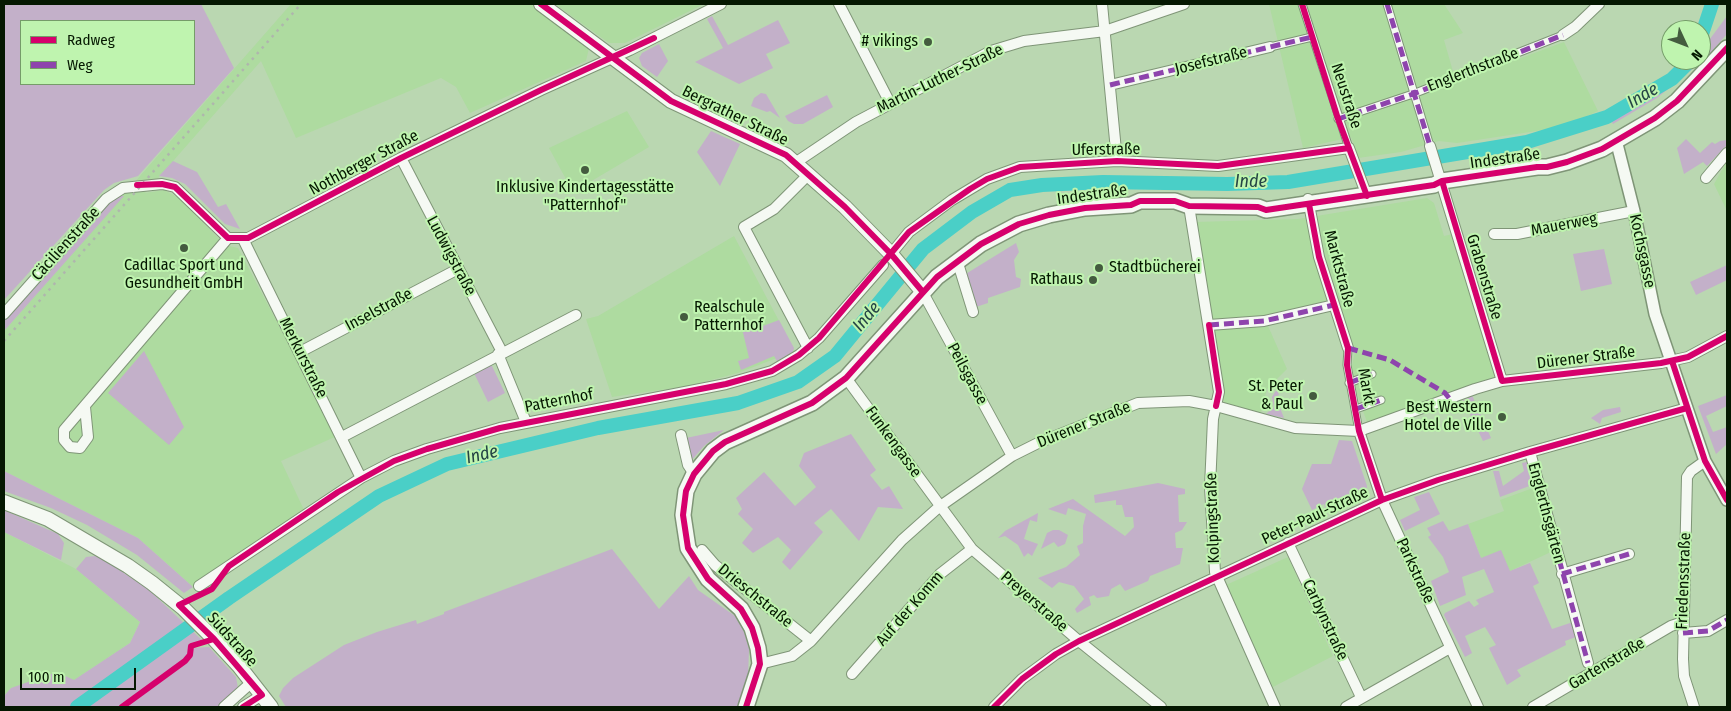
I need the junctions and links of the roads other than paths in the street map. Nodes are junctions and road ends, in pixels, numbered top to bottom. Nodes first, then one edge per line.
1 (541, 4) edge
2 (722, 4) edge
3 (839, 4) edge
4 (1102, 4) edge
5 (1184, 4) edge
6 (1302, 4) edge
7 (1388, 4) edge
8 (1599, 4) edge
9 (1105, 31) junction
10 (1564, 35) joint
11 (1312, 37) junction
12 (1270, 47) joint
13 (1727, 48) edge
14 (613, 58) junction
15 (1110, 85) junction
16 (1413, 94) junction
17 (890, 103) junction
18 (1338, 119) junction
19 (1616, 140) junction
20 (1430, 146) joint
21 (1349, 148) junction
22 (1727, 153) edge
23 (401, 158) junction
24 (1117, 161) junction
25 (795, 163) junction
26 (809, 174) junction
27 (1706, 178) dead end
28 (1442, 181) junction
29 (1365, 188) junction
30 (1309, 200) junction
31 (1189, 206) junction
32 (1634, 211) junction
33 (1494, 234) dead end
34 (228, 238) junction
35 (243, 239) junction
36 (890, 260) junction
37 (958, 260) junction
38 (458, 269) junction
39 (919, 287) junction
40 (1334, 305) junction
41 (973, 312) dead end
42 (4, 314) edge
43 (576, 315) dead end
44 (1209, 325) junction
45 (1727, 336) edge
46 (808, 348) junction
47 (1348, 348) joint
48 (300, 352) junction
49 (500, 353) junction
50 (1672, 361) junction
51 (1372, 374) dead end
52 (846, 378) junction
53 (1350, 382) junction
54 (1502, 382) junction
55 (1381, 400) dead end
56 (1216, 406) junction
57 (85, 407) dead end
58 (1687, 408) junction
59 (1356, 409) junction
60 (526, 422) junction
61 (1359, 432) junction
62 (681, 435) dead end
63 (342, 437) junction
64 (1530, 452) junction
65 (1012, 456) junction
66 (1705, 461) junction
67 (694, 474) junction
68 (361, 478) junction
69 (1382, 500) junction
70 (1727, 500) edge
71 (4, 502) edge
72 (939, 506) junction
73 (1288, 543) junction
74 (972, 549) junction
75 (702, 550) dead end
76 (1629, 554) dead end
77 (1562, 574) junction
78 (1216, 578) junction
79 (199, 586) dead end
80 (1727, 620) edge
81 (1683, 622) junction
82 (1683, 633) junction
83 (811, 640) junction
84 (1079, 641) junction
85 (1450, 648) junction
86 (1588, 662) dead end
87 (760, 664) junction
88 (852, 674) dead end
89 (252, 682) junction
90 (262, 695) junction
91 (1361, 697) junction
92 (224, 707) edge
93 (243, 707) edge
94 (271, 707) edge
95 (746, 707) edge
96 (994, 707) edge
97 (1161, 707) edge
98 (1275, 707) edge
99 (1346, 707) edge
100 (1478, 707) edge
101 (1533, 707) edge
102 (1694, 707) edge

1 - 14 main road, Bergrather Straße
2 - 14 street, Nothberger Straße
3 - 17 street
4 - 9 street
5 - 9 street, Martin-Luther-Straße
6 - 11 street, Neustraße
7 - 16 street, Grabenstraße
8 - 10 street, Englerthstraße
9 - 15 street
9 - 17 street, Martin-Luther-Straße
10 - 16 street, Englerthstraße
11 - 12 street, Josefstraße
11 - 18 street, Neustraße
12 - 15 street, Josefstraße
13 - 19 main road, Indestraße
14 - 23 street, Nothberger Straße
14 - 25 main road, Bergrather Straße
15 - 24 street
16 - 18 street, Englerthstraße
16 - 20 street, Grabenstraße
17 - 25 street, Martin-Luther-Straße
18 - 21 street, Neustraße
19 - 28 main road, Indestraße
19 - 32 street, Kochsgasse
20 - 28 street, Grabenstraße
21 - 24 street, Uferstraße
21 - 29 street, Neustraße
22 - 27 street
23 - 35 street, Nothberger Straße
23 - 38 street, Ludwigstraße
24 - 36 street, Uferstraße
25 - 26 main road, Bergrather Straße
26 - 36 main road, Bergrather Straße
26 - 46 street
28 - 29 main road, Indestraße
28 - 54 street, Grabenstraße
29 - 30 main road, Indestraße
30 - 31 main road, Indestraße
30 - 40 street, Marktstraße
31 - 37 main road, Indestraße
31 - 44 street, Kolpingstraße
32 - 33 street, Mauerweg
32 - 50 street, Kochsgasse
34 - 35 street, Nothberger Straße
34 - 42 street, Cäcilienstraße
34 - 57 street
35 - 48 street, Merkurstraße
36 - 39 main road, Bergrather Straße
36 - 46 street, Patternhof
37 - 39 main road, Indestraße
37 - 41 street
38 - 48 street, Inselstraße
38 - 49 street, Ludwigstraße
39 - 52 main road, Indestraße
39 - 65 street, Peilsgasse
40 - 44 street
40 - 47 street, Marktstraße
43 - 49 street
44 - 56 street, Kolpingstraße
45 - 50 street, Dürener Straße
46 - 60 street, Patternhof
47 - 53 street, Markt
48 - 63 street, Merkurstraße
49 - 60 street, Patternhof
49 - 63 street
50 - 54 street, Dürener Straße
50 - 58 street, Kochsgasse
51 - 53 street
52 - 67 main road, Indestraße
52 - 72 street, Funkengasse
53 - 59 street, Markt
54 - 61 street, Dürener Straße
55 - 59 street
56 - 61 street, Dürener Straße
56 - 65 street, Dürener Straße
56 - 78 street, Kolpingstraße
58 - 64 street, Peter-Paul-Straße
58 - 66 street, Kochsgasse
59 - 61 street, Markt
60 - 68 street, Patternhof
61 - 69 street, Parkstraße
62 - 67 street
63 - 68 street, Merkurstraße
64 - 69 street, Peter-Paul-Straße
64 - 77 street, Englerthsgärten
65 - 72 street, Dürener Straße
66 - 70 street, Kochsgasse
66 - 81 street, Friedensstraße
67 - 87 main road, Indestraße
68 - 79 street, Patternhof
69 - 73 street, Peter-Paul-Straße
69 - 85 street, Parkstraße
71 - 89 main road, Südstraße
72 - 74 street, Preyerstraße
72 - 83 street, Dürener Straße
73 - 78 street, Peter-Paul-Straße
73 - 91 street, Carbynstraße
74 - 84 street, Preyerstraße
74 - 88 street, Auf der Komm
75 - 83 street, Drieschstraße
76 - 77 street, Englerthsgärten
77 - 86 street, Englerthsgärten
78 - 84 street, Peter-Paul-Straße
78 - 98 street, Kolpingstraße
80 - 82 street
81 - 82 street, Friedensstraße
81 - 101 street, Gartenstraße
82 - 102 street, Friedensstraße
83 - 87 street, Dürener Straße
84 - 96 street, Peter-Paul-Straße
84 - 97 street, Preyerstraße
85 - 91 street
85 - 100 street, Parkstraße
87 - 95 main road
89 - 90 main road, Südstraße
89 - 92 street
90 - 93 street
90 - 94 main road, Südstraße
91 - 99 street

